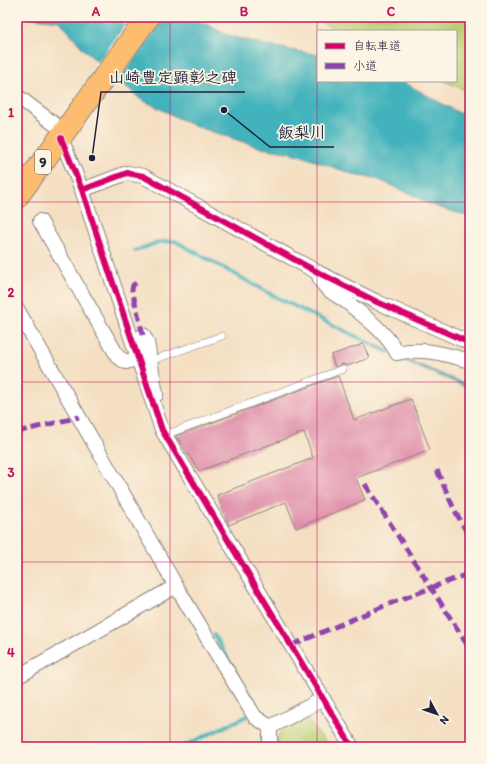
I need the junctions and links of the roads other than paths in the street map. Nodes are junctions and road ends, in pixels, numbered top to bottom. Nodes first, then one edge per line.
1 (148, 17) edge
2 (17, 96) edge
3 (65, 132) junction
4 (82, 190) junction
5 (17, 197) edge
6 (40, 221) dead end
7 (319, 274) junction
8 (17, 309) edge
9 (143, 335) dead end
10 (222, 336) dead end
11 (470, 343) edge
12 (143, 360) junction
13 (470, 361) edge
14 (343, 369) dead end
15 (165, 436) junction
16 (176, 586) junction
17 (17, 677) edge
18 (323, 699) junction
19 (270, 727) junction
20 (270, 747) edge
21 (352, 747) edge

1 - 3 highway, 9
2 - 3 street
3 - 4 street
3 - 5 highway, 9
4 - 7 street
4 - 12 street
6 - 12 street
7 - 11 street
7 - 13 street
8 - 16 street
9 - 12 street
10 - 12 lane
12 - 15 street
14 - 15 lane
15 - 18 street
16 - 17 street
16 - 19 street
18 - 19 street
18 - 21 street
19 - 20 street

